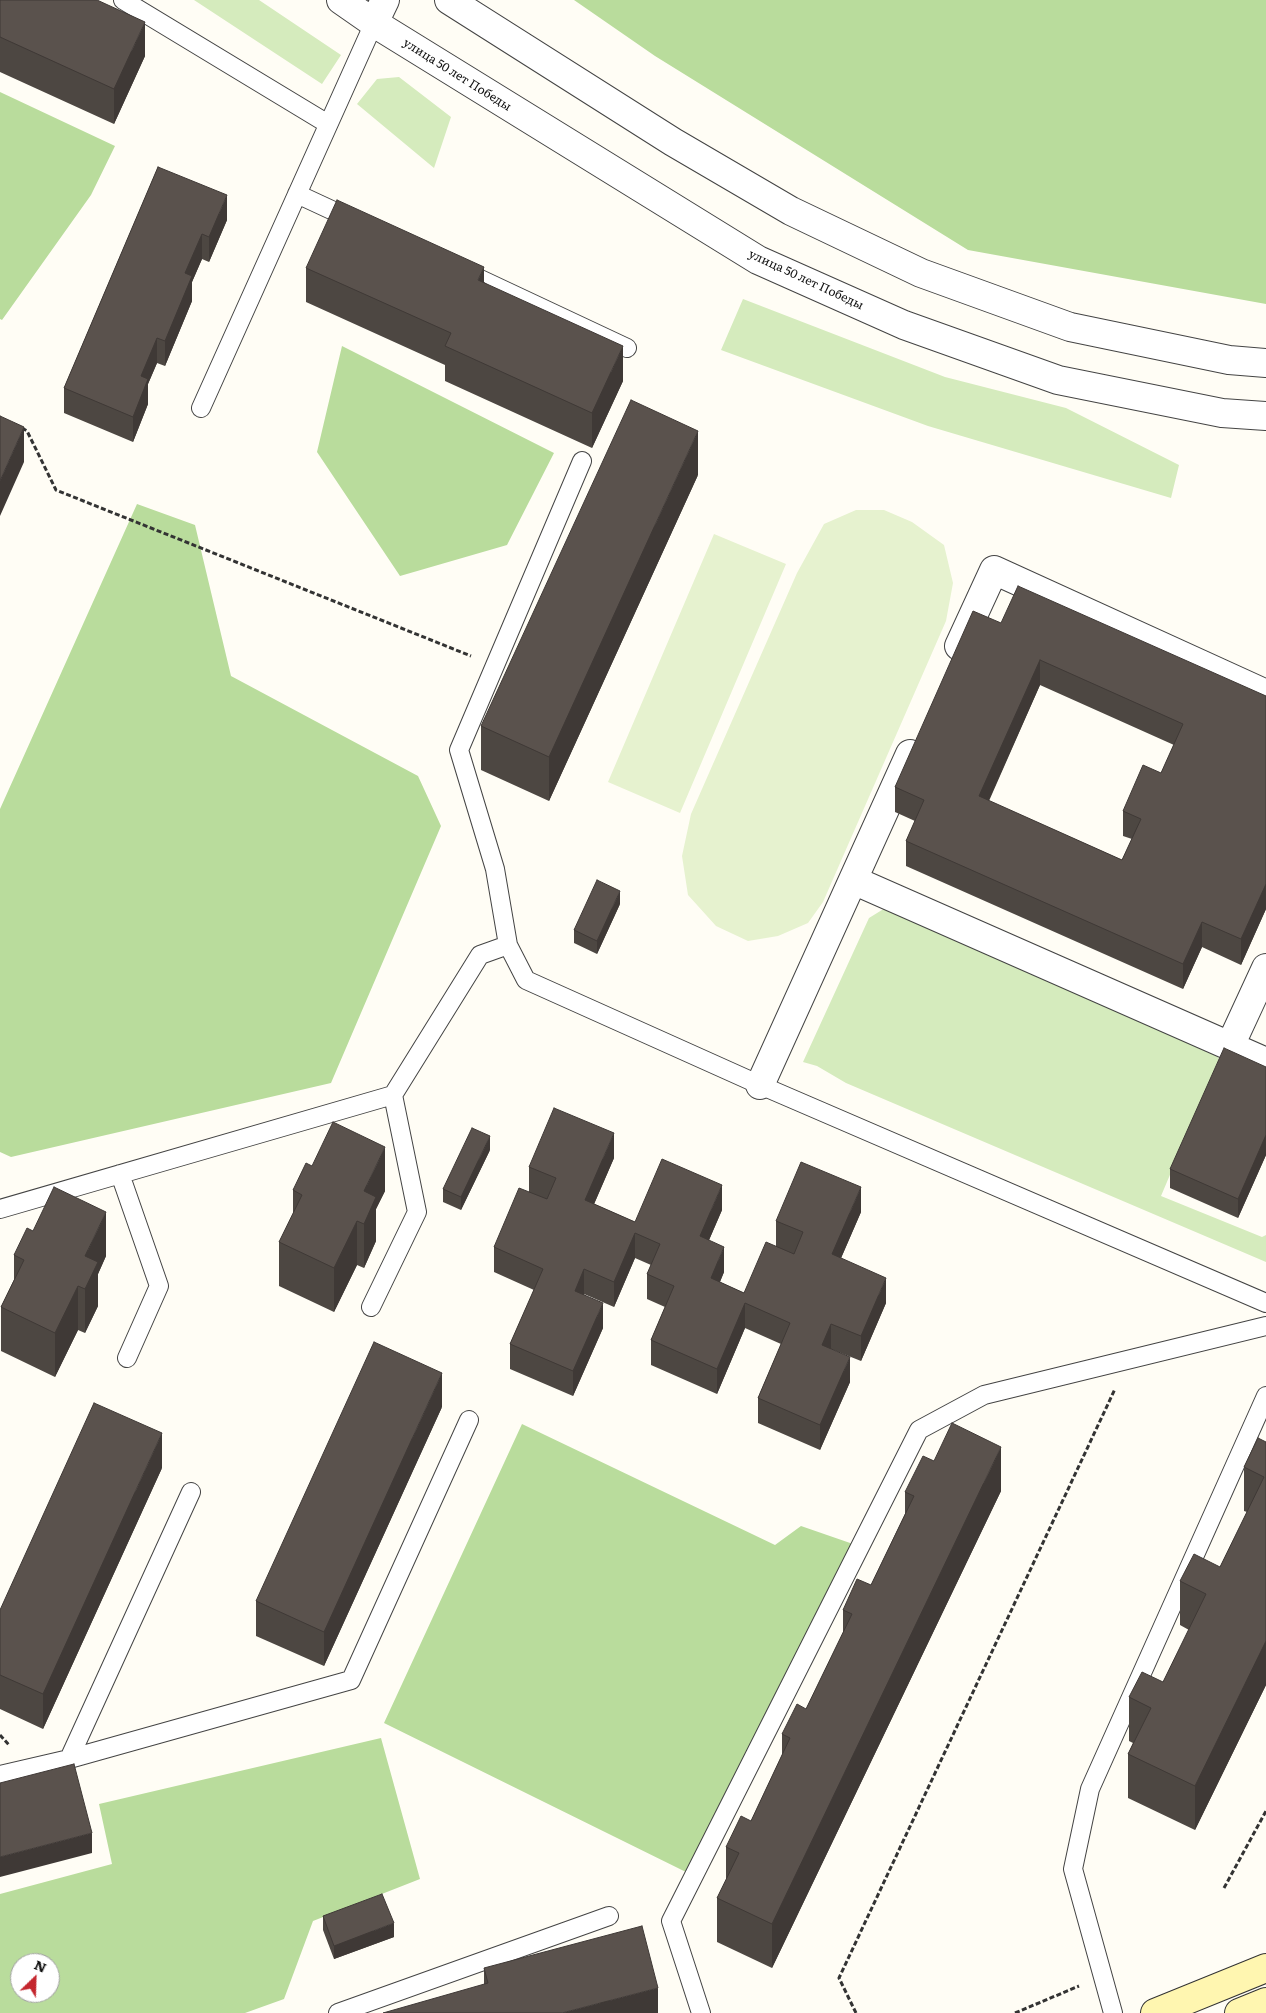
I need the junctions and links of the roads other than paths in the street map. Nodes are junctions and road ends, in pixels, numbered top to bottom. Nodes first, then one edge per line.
1 (123, 0) edge
2 (341, 0) edge
3 (449, 0) edge
4 (379, 12) edge
5 (328, 124) junction
6 (297, 194) junction
7 (368, 227) edge
8 (449, 264) edge
9 (628, 348) dead end
10 (1266, 363) edge
11 (201, 408) dead end
12 (1266, 416) edge
13 (582, 461) dead end
14 (948, 670) edge
15 (1266, 694) edge
16 (920, 734) edge
17 (854, 880) junction
18 (508, 945) junction
19 (1266, 968) edge
20 (1230, 1046) junction
21 (1266, 1062) edge
22 (760, 1085) junction
23 (392, 1095) junction
24 (120, 1174) junction
25 (0, 1209) edge
26 (1266, 1303) edge
27 (371, 1308) dead end
28 (1266, 1326) edge
29 (126, 1358) dead end
30 (1266, 1396) edge
31 (469, 1420) dead end
32 (191, 1492) dead end
33 (69, 1760) junction
34 (0, 1775) edge
35 (609, 1916) dead end
36 (1266, 1968) edge
37 (1266, 2002) edge
38 (338, 2013) edge
39 (701, 2013) edge
40 (1113, 2013) edge
41 (1155, 2013) edge
42 (1239, 2013) edge

1 - 5 lane
2 - 4 street, улица 50 лет Победы
3 - 10 street
4 - 5 lane
4 - 12 street, улица 50 лет Победы
5 - 6 lane
6 - 7 lane
6 - 11 lane
8 - 9 lane
13 - 18 lane
14 - 15 street
16 - 17 street
17 - 20 street
17 - 22 street
18 - 22 lane
18 - 23 lane
19 - 20 street
20 - 21 street
22 - 26 lane
23 - 24 lane
23 - 27 lane
24 - 25 lane
24 - 29 lane
28 - 39 lane
30 - 40 lane
31 - 33 lane
32 - 33 lane
33 - 34 lane
35 - 38 lane
36 - 41 main road
37 - 42 main road

